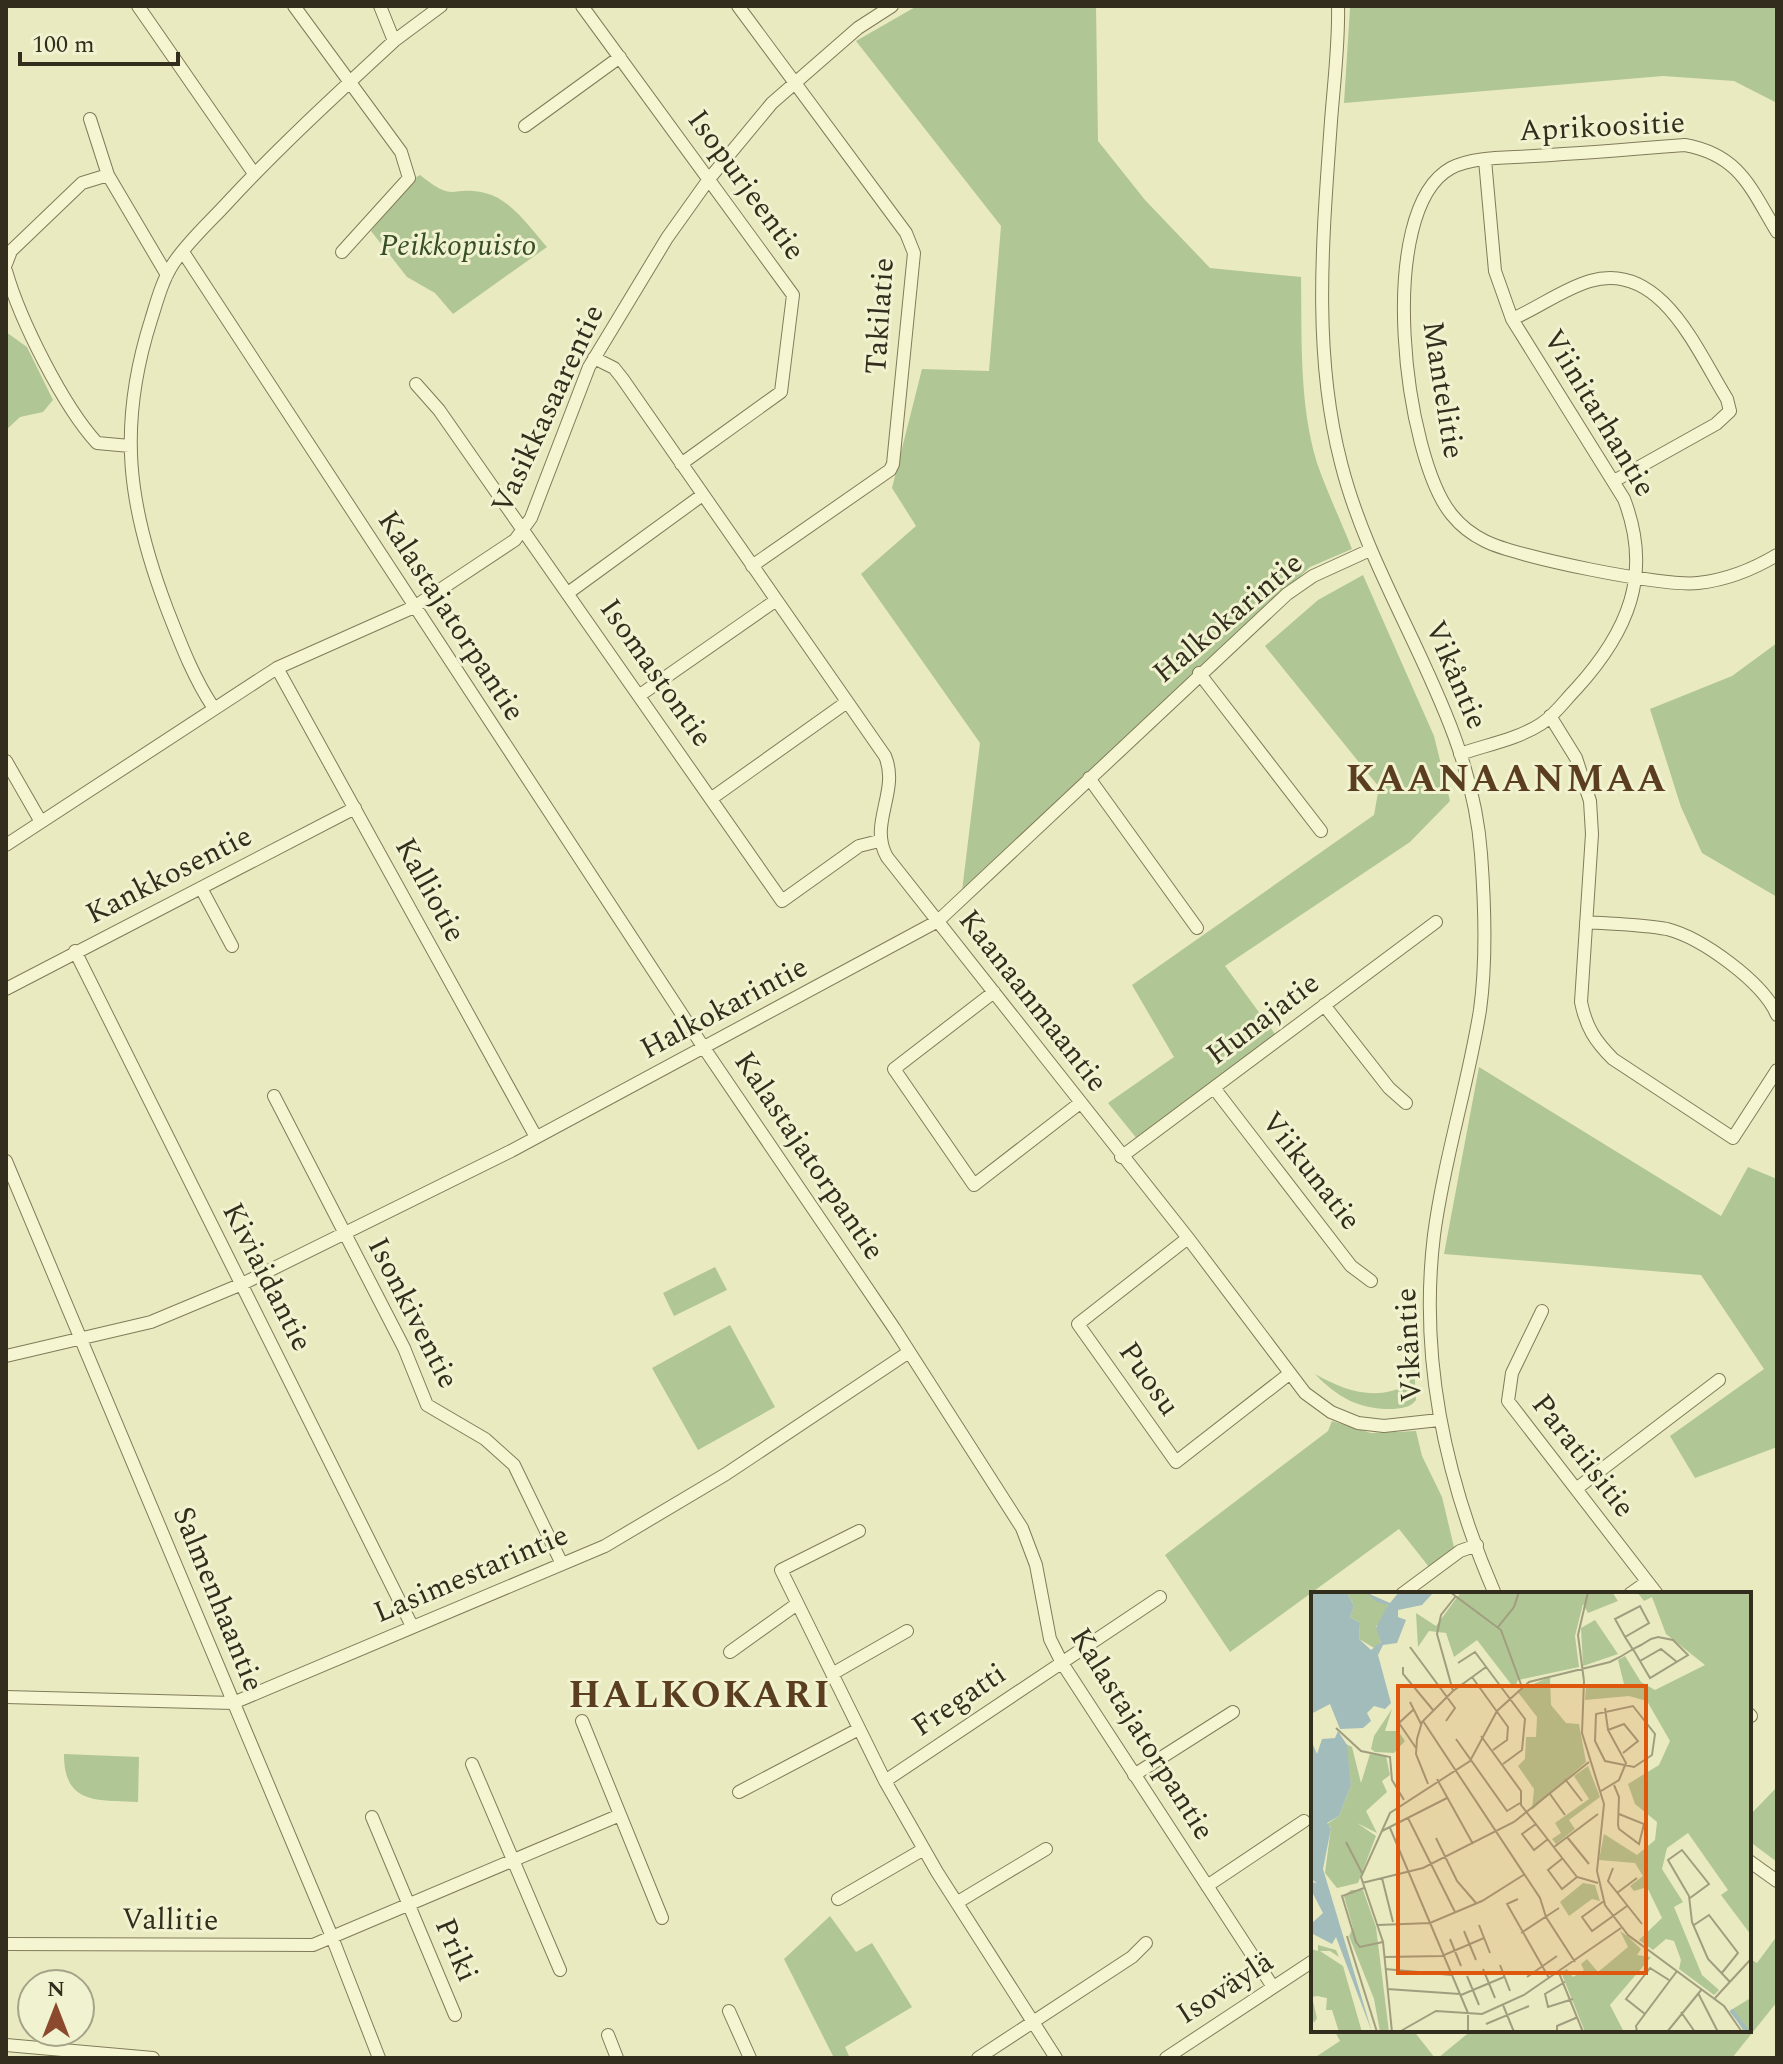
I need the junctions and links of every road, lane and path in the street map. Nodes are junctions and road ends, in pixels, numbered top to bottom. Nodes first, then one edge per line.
1 (138, 6) edge
2 (294, 6) edge
3 (380, 6) edge
4 (441, 6) edge
5 (582, 6) edge
6 (738, 6) edge
7 (1338, 6) edge
8 (889, 7) edge
9 (394, 41) junction
10 (620, 57) junction
11 (794, 81) junction
12 (349, 82) junction
13 (90, 119) dead end
14 (525, 126) dead end
15 (1485, 160) junction
16 (253, 172) junction
17 (108, 175) junction
18 (709, 179) junction
19 (1777, 232) edge
20 (183, 252) junction
21 (342, 252) dead end
22 (6, 264) edge
23 (6, 271) edge
24 (167, 275) junction
25 (1512, 319) junction
26 (594, 358) junction
27 (416, 384) dead end
28 (130, 446) junction
29 (681, 464) junction
30 (1614, 481) junction
31 (701, 496) junction
32 (522, 532) junction
33 (1370, 550) junction
34 (1777, 555) edge
35 (752, 566) junction
36 (1636, 577) junction
37 (568, 593) junction
38 (775, 601) junction
39 (414, 607) junction
40 (277, 668) junction
41 (1199, 673) junction
42 (640, 695) junction
43 (847, 702) junction
44 (213, 707) junction
45 (1550, 716) junction
46 (1460, 754) junction
47 (6, 761) edge
48 (1089, 778) junction
49 (712, 798) junction
50 (355, 808) junction
51 (41, 822) junction
52 (1321, 831) dead end
53 (879, 841) junction
54 (6, 845) edge
55 (201, 888) junction
56 (938, 921) junction
57 (1436, 922) dead end
58 (1586, 922) junction
59 (1197, 928) dead end
60 (232, 946) dead end
61 (75, 951) junction
62 (6, 989) edge
63 (994, 992) junction
64 (1324, 1005) junction
65 (1777, 1015) edge
66 (704, 1048) junction
67 (1777, 1070) edge
68 (1214, 1088) junction
69 (274, 1096) dead end
70 (1080, 1103) junction
71 (1406, 1103) dead end
72 (536, 1137) junction
73 (1121, 1157) junction
74 (6, 1161) edge
75 (345, 1236) junction
76 (1188, 1238) junction
77 (1371, 1281) dead end
78 (242, 1284) junction
79 (1542, 1311) dead end
80 (81, 1338) junction
81 (909, 1352) junction
82 (6, 1356) edge
83 (1289, 1374) junction
84 (1719, 1380) dead end
85 (1439, 1420) junction
86 (1576, 1489) junction
87 (859, 1531) dead end
88 (1477, 1545) junction
89 (562, 1564) junction
90 (1647, 1582) junction
91 (1405, 1592) edge
92 (1494, 1592) edge
93 (1633, 1592) edge
94 (1655, 1592) edge
95 (1160, 1597) dead end
96 (797, 1604) junction
97 (412, 1626) junction
98 (907, 1631) dead end
99 (730, 1652) dead end
100 (1062, 1663) junction
101 (832, 1674) junction
102 (6, 1697) edge
103 (233, 1703) junction
104 (1233, 1712) dead end
105 (582, 1721) dead end
106 (857, 1730) junction
107 (472, 1764) dead end
108 (1134, 1775) junction
109 (885, 1781) junction
110 (739, 1792) dead end
111 (620, 1815) junction
112 (372, 1817) dead end
113 (1304, 1821) dead end
114 (924, 1849) junction
115 (1046, 1849) dead end
116 (1751, 1862) edge
117 (513, 1863) junction
118 (1777, 1881) edge
119 (1207, 1886) junction
120 (838, 1899) dead end
121 (958, 1902) junction
122 (409, 1905) junction
123 (662, 1918) dead end
124 (332, 1939) junction
125 (1146, 1943) dead end
126 (6, 1944) edge
127 (1311, 1962) edge
128 (560, 1970) dead end
129 (1273, 1987) junction
130 (729, 2011) dead end
131 (455, 2015) dead end
132 (1034, 2023) junction
133 (608, 2035) dead end
134 (6, 2045) edge
135 (153, 2058) edge
136 (379, 2058) edge
137 (617, 2058) edge
138 (750, 2058) edge
139 (978, 2058) edge
140 (1056, 2058) edge
141 (1166, 2058) edge

1 - 16 street
2 - 12 street
3 - 9 street
4 - 9 street
5 - 10 street, Isopurjeentie
6 - 11 street, Takilatie
7 - 33 street, Vikåntie
8 - 11 street, Vasikkasaarentie
9 - 12 street
10 - 14 street
10 - 18 street, Isopurjeentie
11 - 18 street, Vasikkasaarentie
11 - 35 street, Takilatie
12 - 16 street
12 - 21 street
13 - 17 street
15 - 19 street, Aprikoositie
15 - 25 street, Viinitarhantie
15 - 36 street, Mantelitie
16 - 20 street
17 - 22 street
17 - 24 street
18 - 26 street, Vasikkasaarentie
18 - 29 street, Isopurjeentie
20 - 24 street
20 - 39 street, Kalastajatorpantie
23 - 28 street
24 - 28 street
25 - 30 street, Viinitarhantie
25 - 30 street
26 - 29 street
26 - 32 street, Vasikkasaarentie
27 - 32 street, Isomastontie
28 - 44 street
29 - 31 street
30 - 36 street, Viinitarhantie
31 - 35 street
31 - 37 street
32 - 37 street, Isomastontie
32 - 39 street, Vasikkasaarentie
33 - 41 street, Halkokarintie
33 - 46 street, Vikåntie
34 - 36 street
35 - 38 street
36 - 45 street, Viinitarhantie
37 - 42 street, Isomastontie
38 - 42 street
38 - 43 street
39 - 40 street, Vasikkasaarentie
39 - 66 street, Kalastajatorpantie
40 - 44 street, Vasikkasaarentie
40 - 50 street, Kalliotie
41 - 48 street, Halkokarintie
41 - 52 street
42 - 49 street, Isomastontie
43 - 49 street
43 - 53 street
44 - 51 street, Vasikkasaarentie
45 - 46 street, Viinitarhantie
45 - 58 street
46 - 85 street, Vikåntie
47 - 51 street
48 - 56 street, Halkokarintie
48 - 59 street
49 - 53 street, Isomastontie
50 - 55 street, Kankkosentie
50 - 72 street, Kalliotie
51 - 54 street, Vasikkasaarentie
53 - 56 street, Kaanaanmaantie
55 - 60 street
55 - 61 street, Kankkosentie
56 - 63 street, Kaanaanmaantie
56 - 66 street, Halkokarintie
57 - 64 street, Hunajatie
58 - 65 street
58 - 67 street
61 - 62 street, Kankkosentie
61 - 78 street, Kiviaidantie
63 - 70 street, Kaanaanmaantie
63 - 70 street
64 - 68 street, Hunajatie
64 - 71 street
66 - 72 street, Halkokarintie
66 - 81 street, Kalastajatorpantie
68 - 73 street, Hunajatie
68 - 77 street, Viikunatie
69 - 75 street, Isonkiventie
70 - 73 street, Kaanaanmaantie
72 - 75 street, Halkokarintie
73 - 76 street, Kaanaanmaantie
74 - 80 street, Salmenhaantie
75 - 78 street, Halkokarintie
75 - 89 street, Isonkiventie
76 - 83 street, Kaanaanmaantie
76 - 83 street, Puosu
78 - 80 street, Halkokarintie
78 - 97 street, Kiviaidantie
79 - 86 street, Paratiisitie
80 - 82 street, Halkokarintie
80 - 103 street, Salmenhaantie
81 - 89 street, Lasimestarintie
81 - 100 street, Kalastajatorpantie
83 - 85 street, Kaanaanmaantie
84 - 86 street
85 - 88 street
86 - 90 street, Paratiisitie
87 - 96 street
88 - 91 street
88 - 92 street
89 - 97 street, Lasimestarintie
90 - 93 street
90 - 94 street, Paratiisitie
95 - 100 street, Fregatti
96 - 99 street
96 - 101 street
97 - 103 street, Lasimestarintie
98 - 101 street
100 - 108 street, Kalastajatorpantie
100 - 109 street, Fregatti
101 - 106 street
102 - 103 street, Lasimestarintie
103 - 124 street, Salmenhaantie
104 - 108 street
105 - 111 street
106 - 109 street
106 - 110 street
107 - 117 street
108 - 119 street, Kalastajatorpantie
109 - 114 street
111 - 117 street, Priki
111 - 123 street
112 - 122 street, Priki
113 - 119 street
114 - 120 street
114 - 121 street
115 - 121 street
116 - 118 street
117 - 122 street, Priki
117 - 128 street
119 - 129 street, Kalastajatorpantie
121 - 132 street
122 - 124 street, Priki
122 - 131 street, Priki
124 - 126 street, Vallitie
124 - 136 street, Salmenhaantie
125 - 132 street
127 - 129 street, Isoväylä
129 - 141 street, Isoväylä
130 - 138 street
132 - 139 street
132 - 140 street
133 - 137 street
134 - 135 street

